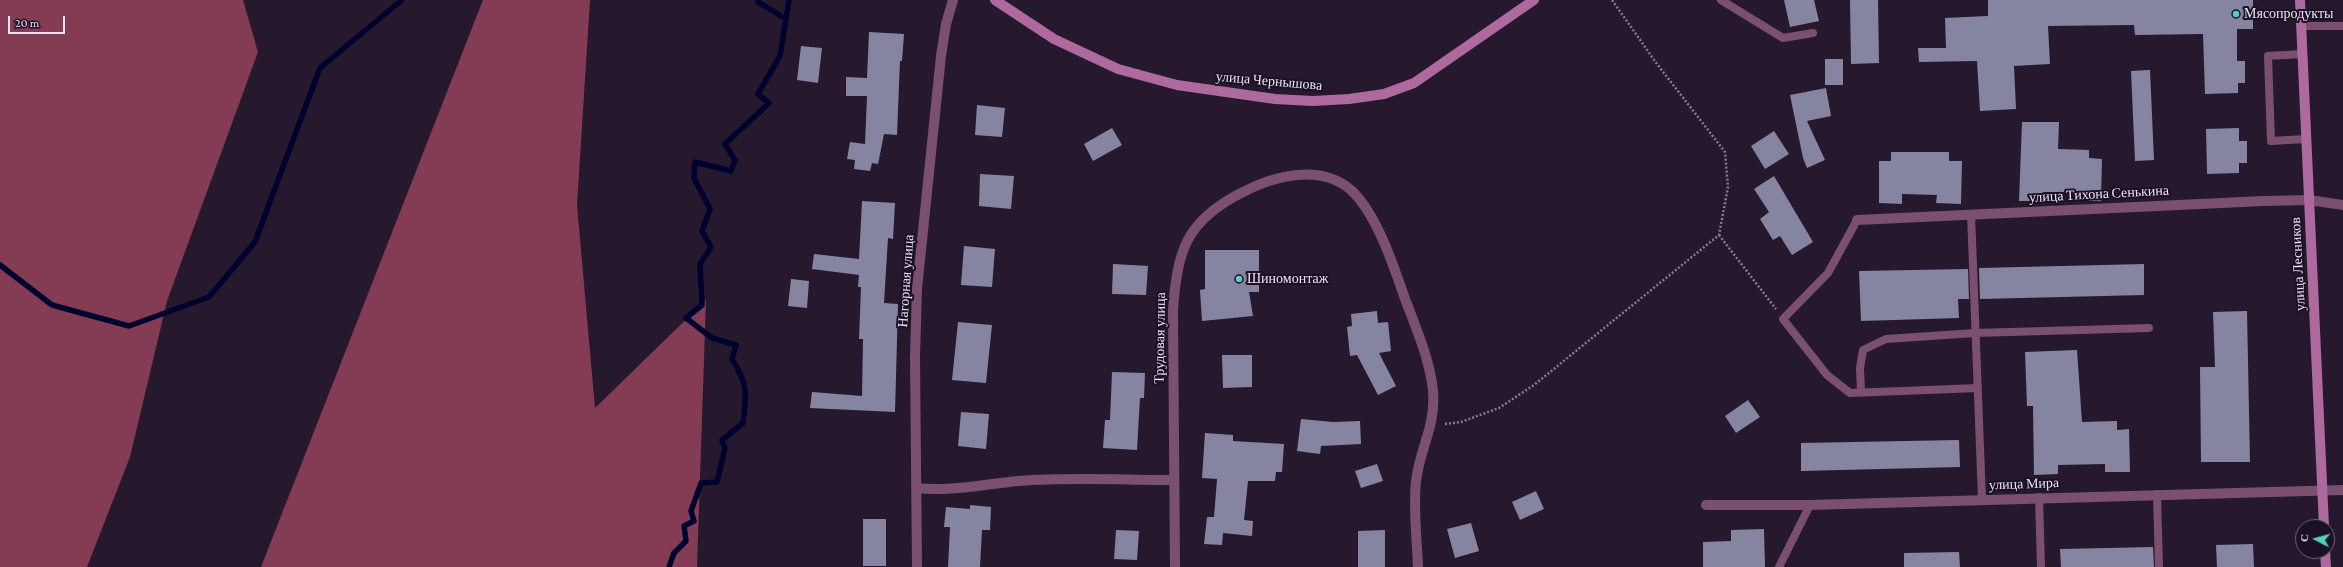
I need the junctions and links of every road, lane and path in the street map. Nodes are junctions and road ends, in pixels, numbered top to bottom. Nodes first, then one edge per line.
1 (953, 0) edge
2 (995, 0) edge
3 (1534, 0) edge
4 (1612, 0) edge
5 (1721, 0) edge
6 (2300, 0) edge
7 (2301, 26) junction
8 (2343, 26) edge
9 (1813, 33) dead end
10 (2302, 54) junction
11 (2306, 139) junction
12 (2309, 200) junction
13 (2343, 205) edge
14 (1971, 214) junction
15 (1857, 220) joint
16 (1719, 235) junction
17 (1783, 319) junction
18 (2149, 328) dead end
19 (1975, 333) junction
20 (1978, 388) junction
21 (1861, 392) junction
22 (1431, 426) junction
23 (1174, 480) junction
24 (916, 488) junction
25 (2343, 490) edge
26 (2322, 491) junction
27 (2157, 494) junction
28 (2039, 498) junction
29 (1982, 499) junction
30 (1706, 505) dead end
31 (1810, 505) junction
32 (2324, 519) edge
33 (916, 567) edge
34 (1175, 567) edge
35 (1418, 567) edge
36 (1779, 567) edge
37 (2041, 567) edge
38 (2159, 567) edge

1 - 24 street, Нагорная улица
2 - 3 main road, улица Чернышова
4 - 16 path
5 - 9 lane
6 - 7 main road, улица Лесников
7 - 8 lane
7 - 10 main road, улица Лесников
10 - 11 main road, улица Лесников
10 - 11 lane
11 - 12 main road, улица Лесников
12 - 13 street, улица Тихона Сенькина
12 - 14 street, улица Тихона Сенькина
12 - 26 main road, улица Лесников
14 - 15 street, улица Тихона Сенькина
14 - 19 lane
15 - 17 lane
16 - 17 path
16 - 22 path
17 - 21 lane
18 - 19 lane
19 - 20 lane
19 - 21 lane
20 - 21 lane
20 - 29 lane
22 - 23 street, Трудовая улица
22 - 35 street, Трудовая улица
23 - 24 street
23 - 34 street, Трудовая улица
24 - 33 street, Нагорная улица
25 - 26 street, улица Мира
26 - 27 street, улица Мира
26 - 32 main road, улица Лесников
27 - 28 street, улица Мира
27 - 38 lane
28 - 29 street, улица Мира
28 - 37 lane
29 - 31 street, улица Мира
30 - 31 street, улица Мира
31 - 36 lane

